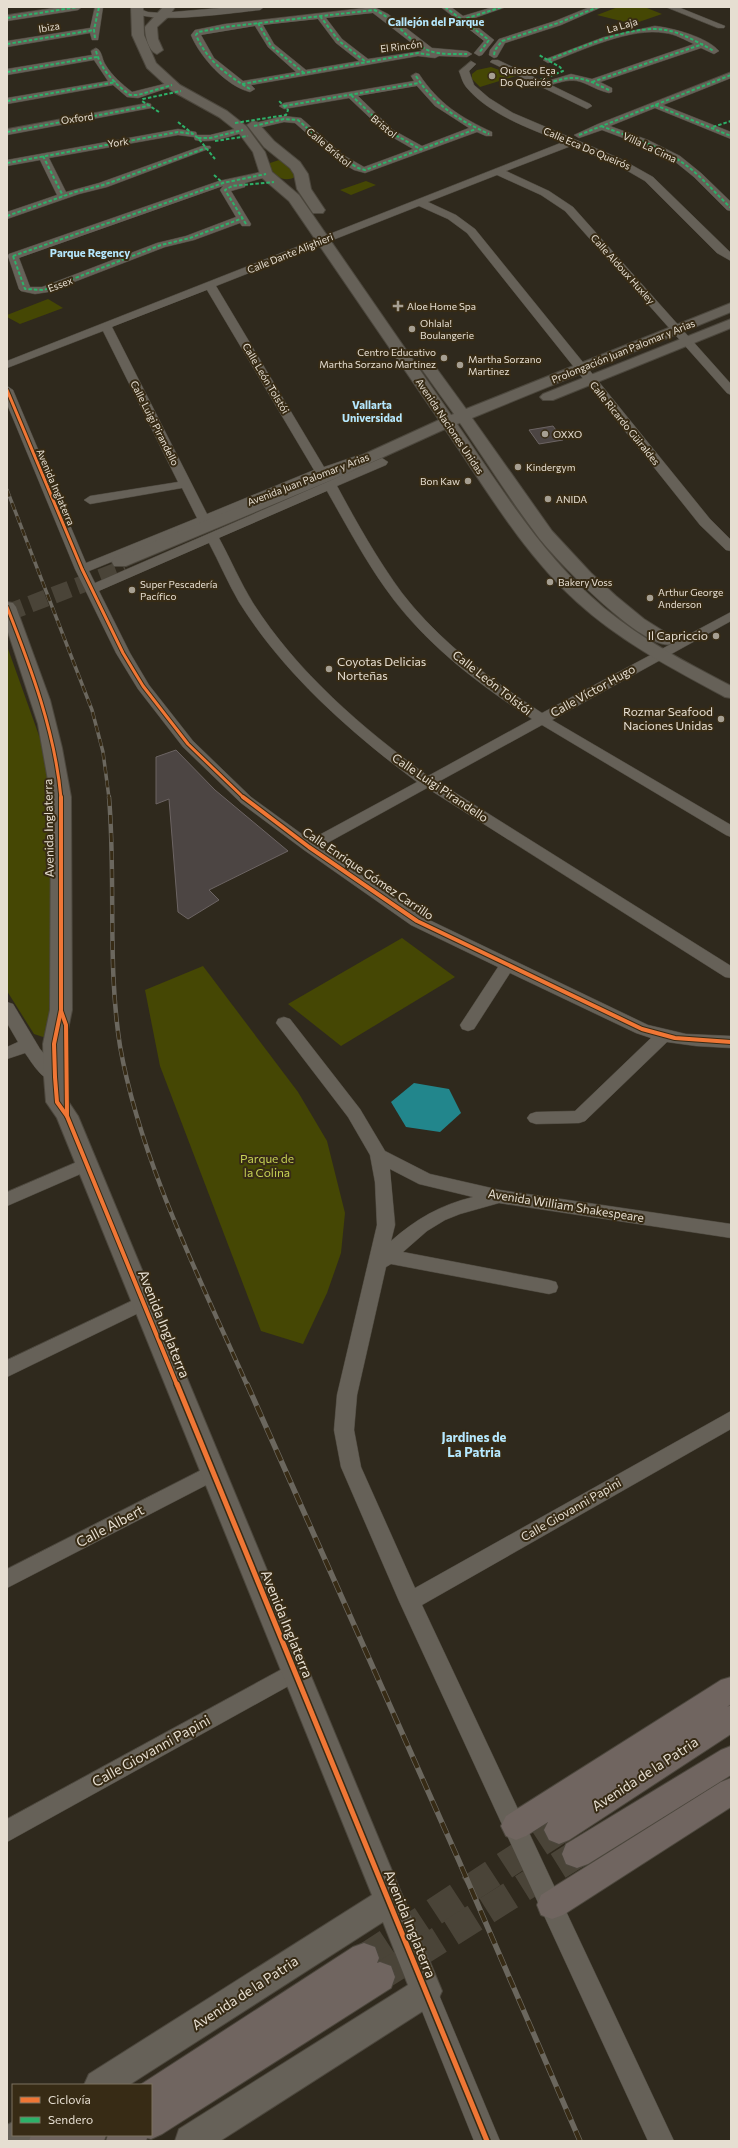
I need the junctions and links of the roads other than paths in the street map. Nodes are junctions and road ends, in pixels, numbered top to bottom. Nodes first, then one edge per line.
1 (78, 7) edge
2 (100, 7) edge
3 (260, 7) edge
4 (445, 7) edge
5 (502, 7) edge
6 (598, 7) edge
7 (670, 7) edge
8 (137, 9) edge
9 (165, 12) edge
10 (320, 16) junction
11 (7, 18) edge
12 (461, 20) junction
13 (258, 23) junction
14 (721, 26) dead end
15 (7, 44) edge
16 (703, 44) junction
17 (714, 51) dead end
18 (479, 53) junction
19 (539, 54) dead end
20 (467, 59) junction
21 (548, 60) junction
22 (366, 62) junction
23 (490, 62) junction
24 (7, 72) edge
25 (304, 73) junction
26 (731, 75) edge
27 (116, 82) junction
28 (592, 82) junction
29 (539, 84) junction
30 (176, 88) junction
31 (609, 90) dead end
32 (350, 94) junction
33 (7, 101) edge
34 (654, 105) junction
35 (148, 106) junction
36 (587, 106) dead end
37 (159, 112) dead end
38 (731, 121) edge
39 (178, 122) dead end
40 (601, 126) junction
41 (246, 127) junction
42 (713, 127) junction
43 (476, 129) junction
44 (7, 132) edge
45 (489, 134) dead end
46 (731, 136) edge
47 (575, 138) junction
48 (200, 141) junction
49 (422, 150) junction
50 (43, 156) junction
51 (214, 159) dead end
52 (7, 163) edge
53 (292, 163) junction
54 (497, 171) junction
55 (214, 175) dead end
56 (269, 176) junction
57 (302, 180) junction
58 (223, 183) junction
59 (63, 196) junction
60 (419, 202) junction
61 (731, 208) edge
62 (7, 216) edge
63 (327, 230) junction
64 (10, 255) edge
65 (731, 258) edge
66 (210, 285) junction
67 (386, 307) dead end
68 (731, 307) edge
69 (731, 323) edge
70 (106, 326) junction
71 (676, 329) junction
72 (687, 341) junction
73 (419, 354) dead end
74 (7, 365) edge
75 (581, 368) junction
76 (591, 380) junction
77 (7, 390) edge
78 (731, 391) edge
79 (467, 421) junction
80 (451, 427) junction
81 (382, 457) junction
82 (322, 472) junction
83 (186, 484) junction
84 (330, 486) junction
85 (90, 500) dead end
86 (204, 520) junction
87 (212, 536) junction
88 (731, 547) edge
89 (119, 566) junction
90 (82, 569) junction
91 (92, 589) junction
92 (8, 614) edge
93 (731, 616) edge
94 (667, 650) junction
95 (731, 677) edge
96 (731, 693) edge
97 (541, 720) junction
98 (427, 782) junction
99 (731, 832) edge
100 (309, 847) junction
101 (507, 965) junction
102 (731, 973) edge
103 (7, 1008) edge
104 (61, 1010) junction
105 (284, 1023) dead end
106 (468, 1024) dead end
107 (663, 1036) junction
108 (731, 1042) edge
109 (28, 1045) junction
110 (7, 1053) edge
111 (55, 1078) junction
112 (67, 1116) junction
113 (536, 1118) dead end
114 (379, 1155) junction
115 (86, 1164) junction
116 (458, 1186) junction
117 (500, 1197) junction
118 (7, 1199) edge
119 (464, 1206) junction
120 (731, 1231) edge
121 (381, 1261) junction
122 (549, 1287) dead end
123 (144, 1302) junction
124 (7, 1369) edge
125 (731, 1419) edge
126 (213, 1472) junction
127 (7, 1580) edge
128 (410, 1601) junction
129 (295, 1671) junction
130 (731, 1689) edge
131 (731, 1718) edge
132 (731, 1759) edge
133 (731, 1791) edge
134 (516, 1826) junction
135 (559, 1830) tunnel mouth
136 (7, 1831) edge
137 (577, 1854) tunnel mouth
138 (389, 1901) junction
139 (552, 1905) junction
140 (372, 1967) tunnel mouth
141 (426, 1991) junction
142 (232, 2057) junction
143 (102, 2084) edge
144 (145, 2084) edge
145 (152, 2096) edge
146 (152, 2121) edge
147 (152, 2129) edge
148 (191, 2141) edge
149 (487, 2141) edge
150 (661, 2141) edge

1 - 11 street, Ibiza
2 - 15 street, Ibiza
3 - 9 street
4 - 12 street
5 - 12 street
6 - 23 street
7 - 14 street
8 - 9 street
8 - 30 street, Avenida Naciones Unidas
9 - 41 street, Avenida Naciones Unidas
10 - 13 street, El Rincón
10 - 20 street, El Rincón
10 - 22 street, El Rincón
12 - 18 street
13 - 25 street
13 - 25 street, El Rincón
16 - 17 street, La Laja
16 - 21 street, La Laja
16 - 28 street
18 - 20 street
18 - 23 street
19 - 21 street
20 - 22 street, El Rincón
20 - 23 street
20 - 47 street, Calle Eca Do Queirós
21 - 29 street
22 - 25 street, El Rincón
23 - 29 street
24 - 27 street
26 - 34 street, Villa La Cima
27 - 30 street
27 - 33 street
28 - 29 street
28 - 31 street
29 - 36 street
30 - 35 street
30 - 41 street, Avenida Naciones Unidas
32 - 41 street
32 - 43 street
32 - 49 street, Bristol
34 - 40 street, Villa La Cima
34 - 42 street
35 - 37 street
35 - 44 street, Oxford
38 - 42 street
39 - 48 street
40 - 47 street, Villa La Cima
40 - 61 street, Villa La Cima
41 - 48 street, York
41 - 49 street, Calle Brístol
41 - 53 street, Avenida Naciones Unidas
41 - 56 street, Avenida Naciones Unidas
42 - 46 street
43 - 45 street
43 - 49 street
47 - 54 street, Calle Dante Alighieri
47 - 65 street, Calle Eca Do Queirós
48 - 50 street, York
48 - 51 street
48 - 59 street, York
50 - 52 street, York
50 - 59 street
53 - 56 street
53 - 57 street, Avenida Naciones Unidas
54 - 60 street, Calle Dante Alighieri
54 - 71 street, Calle Aldoux Huxley
55 - 58 street
56 - 57 street
56 - 58 street, Essex
56 - 63 street, Avenida Naciones Unidas
56 - 64 street, Essex
57 - 63 street, Avenida Naciones Unidas
58 - 64 street, Essex
59 - 62 street, York
60 - 63 street, Calle Dante Alighieri
60 - 75 street, Calle Ricardo Güiraldes
63 - 66 street, Calle Dante Alighieri
63 - 67 street, Avenida Naciones Unidas
63 - 80 street, Avenida Naciones Unidas
66 - 70 street, Calle Dante Alighieri
66 - 82 street, Calle León Tolstói
68 - 71 street, Prolongación Juan Palomar y Arias
69 - 72 street, Prolongación Juan Palomar y Arias
70 - 74 street, Calle Dante Alighieri
70 - 83 street, Calle Luigi Pirandello
71 - 72 street, Calle Aldoux Huxley
71 - 75 street, Prolongación Juan Palomar y Arias
72 - 76 street, Prolongación Juan Palomar y Arias
72 - 78 street, Calle Aldoux Huxley
73 - 79 street, Avenida Naciones Unidas
75 - 76 street, Calle Ricardo Güiraldes
75 - 79 street, Prolongación Juan Palomar y Arias
76 - 79 street, Prolongación Juan Palomar y Arias
76 - 88 street, Calle Ricardo Güiraldes
77 - 90 street, Avenida Inglaterra
79 - 80 street, Prolongación Juan Palomar y Arias
79 - 94 street, Avenida Naciones Unidas
80 - 81 street, Prolongación Juan Palomar y Arias
80 - 94 street, Avenida Naciones Unidas
81 - 82 street, Avenida Juan Palomar y Arias
81 - 84 street, Avenida Juan Palomar y Arias
81 - 89 street, Avenida Juan Palomar y Arias
82 - 86 street, Avenida Juan Palomar y Arias
83 - 85 street
83 - 86 street, Calle Luigi Pirandello
84 - 87 street, Avenida Juan Palomar y Arias
84 - 97 street, Calle León Tolstói
86 - 89 street, Avenida Juan Palomar y Arias
87 - 89 street, Avenida Juan Palomar y Arias
87 - 98 street, Calle Luigi Pirandello
89 - 90 street, Avenida Juan Palomar y Arias
89 - 91 street, Avenida Juan Palomar y Arias
90 - 91 street, Avenida Inglaterra
91 - 100 street, Calle Enrique Gómez Carrillo
92 - 104 street, Avenida Inglaterra
93 - 94 street, Calle Víctor Hugo
94 - 95 street, Avenida Naciones Unidas
94 - 96 street, Avenida Naciones Unidas
94 - 97 street, Calle Víctor Hugo
97 - 98 street, Calle Víctor Hugo
97 - 99 street, Calle León Tolstói
98 - 100 street, Calle Víctor Hugo
98 - 102 street, Calle Luigi Pirandello
100 - 101 street, Calle Enrique Gómez Carrillo
101 - 106 street
101 - 107 street, Calle Enrique Gómez Carrillo
103 - 109 street
104 - 111 street, Avenida Inglaterra
104 - 112 street, Avenida Inglaterra
105 - 114 street
107 - 108 street, Calle Enrique Gómez Carrillo
107 - 113 street
109 - 110 street
109 - 111 street
111 - 112 street, Avenida Inglaterra
112 - 115 street, Avenida Inglaterra
114 - 116 street, Avenida William Shakespeare
114 - 121 street
115 - 118 street
115 - 123 street, Avenida Inglaterra
116 - 117 street, Avenida William Shakespeare
116 - 119 street
117 - 119 street
117 - 120 street, Avenida William Shakespeare
119 - 121 street
121 - 122 street
121 - 128 street
123 - 124 street
123 - 126 street, Avenida Inglaterra
125 - 128 street, Calle Giovanni Papini
126 - 127 street, Calle Albert
126 - 129 street, Avenida Inglaterra
128 - 134 street
129 - 136 street, Calle Giovanni Papini
129 - 138 street, Avenida Inglaterra
130 - 134 main road
131 - 135 main road, Avenida de la Patria
132 - 137 main road
133 - 139 main road
134 - 139 street
138 - 141 street, Avenida Inglaterra
138 - 143 street, Avenida de la Patria
139 - 150 street
140 - 142 main road
141 - 148 street
141 - 149 street, Avenida Inglaterra
142 - 144 main road
142 - 145 main road
142 - 146 main road
142 - 147 main road

